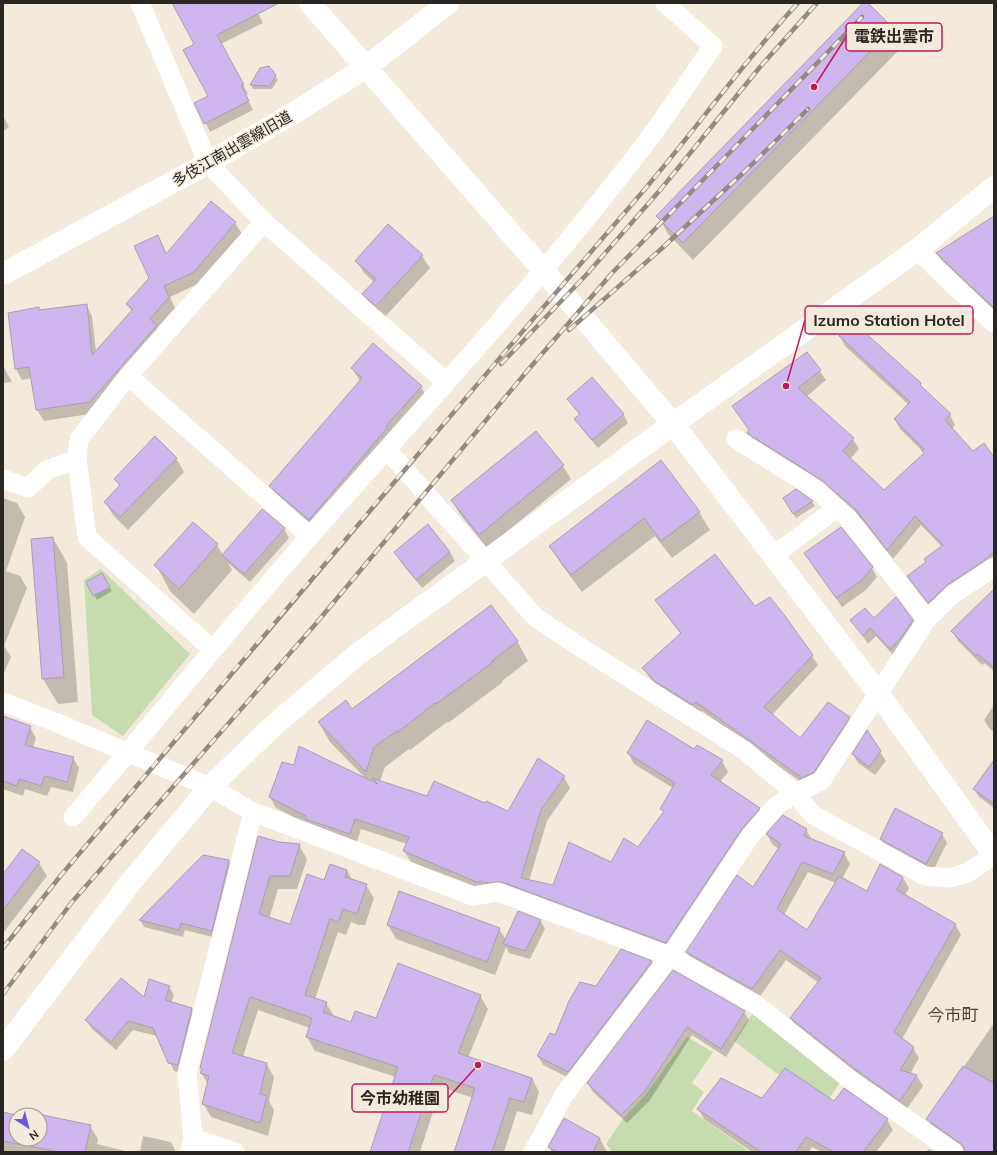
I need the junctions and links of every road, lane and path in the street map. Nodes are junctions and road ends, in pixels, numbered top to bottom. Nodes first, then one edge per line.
1 (140, 3) edge
2 (310, 3) edge
3 (448, 3) edge
4 (665, 3) edge
5 (365, 68) junction
6 (208, 163) junction
7 (994, 187) edge
8 (264, 222) junction
9 (917, 250) junction
10 (543, 270) junction
11 (3, 274) edge
12 (994, 323) edge
13 (128, 376) junction
14 (446, 382) junction
15 (673, 424) junction
16 (736, 439) dead end
17 (387, 450) junction
18 (77, 459) junction
19 (3, 479) edge
20 (837, 508) junction
21 (310, 536) junction
22 (773, 556) junction
23 (485, 560) junction
24 (994, 566) edge
25 (927, 619) junction
26 (212, 650) junction
27 (878, 694) junction
28 (3, 702) edge
29 (128, 753) junction
30 (210, 787) junction
31 (795, 793) junction
32 (253, 812) junction
33 (73, 817) dead end
34 (994, 855) edge
35 (670, 956) junction
36 (3, 1050) edge
37 (191, 1145) edge
38 (235, 1152) edge
39 (533, 1152) edge
40 (954, 1152) edge

1 - 6 street
2 - 5 street
3 - 5 street, 多伎江南出雲線旧道
4 - 10 street
5 - 6 street, 多伎江南出雲線旧道
5 - 10 street
6 - 8 street
6 - 11 street, 多伎江南出雲線旧道
7 - 9 street
8 - 13 street
8 - 14 street
9 - 12 street
9 - 15 street
10 - 14 street
10 - 15 street
13 - 18 street
13 - 21 street
14 - 17 street
15 - 22 street
15 - 23 street
16 - 20 street
17 - 21 street
17 - 23 street
18 - 19 street
18 - 26 street
20 - 22 street
20 - 25 street
21 - 26 street
22 - 27 street
23 - 30 street
23 - 31 street
24 - 25 street
25 - 27 street
26 - 29 street
27 - 31 street
27 - 34 street
28 - 29 street
29 - 30 street
29 - 33 street
30 - 32 street
30 - 36 street
31 - 34 street
31 - 35 street
32 - 35 street
32 - 37 street
35 - 39 street
35 - 40 street
37 - 38 street

